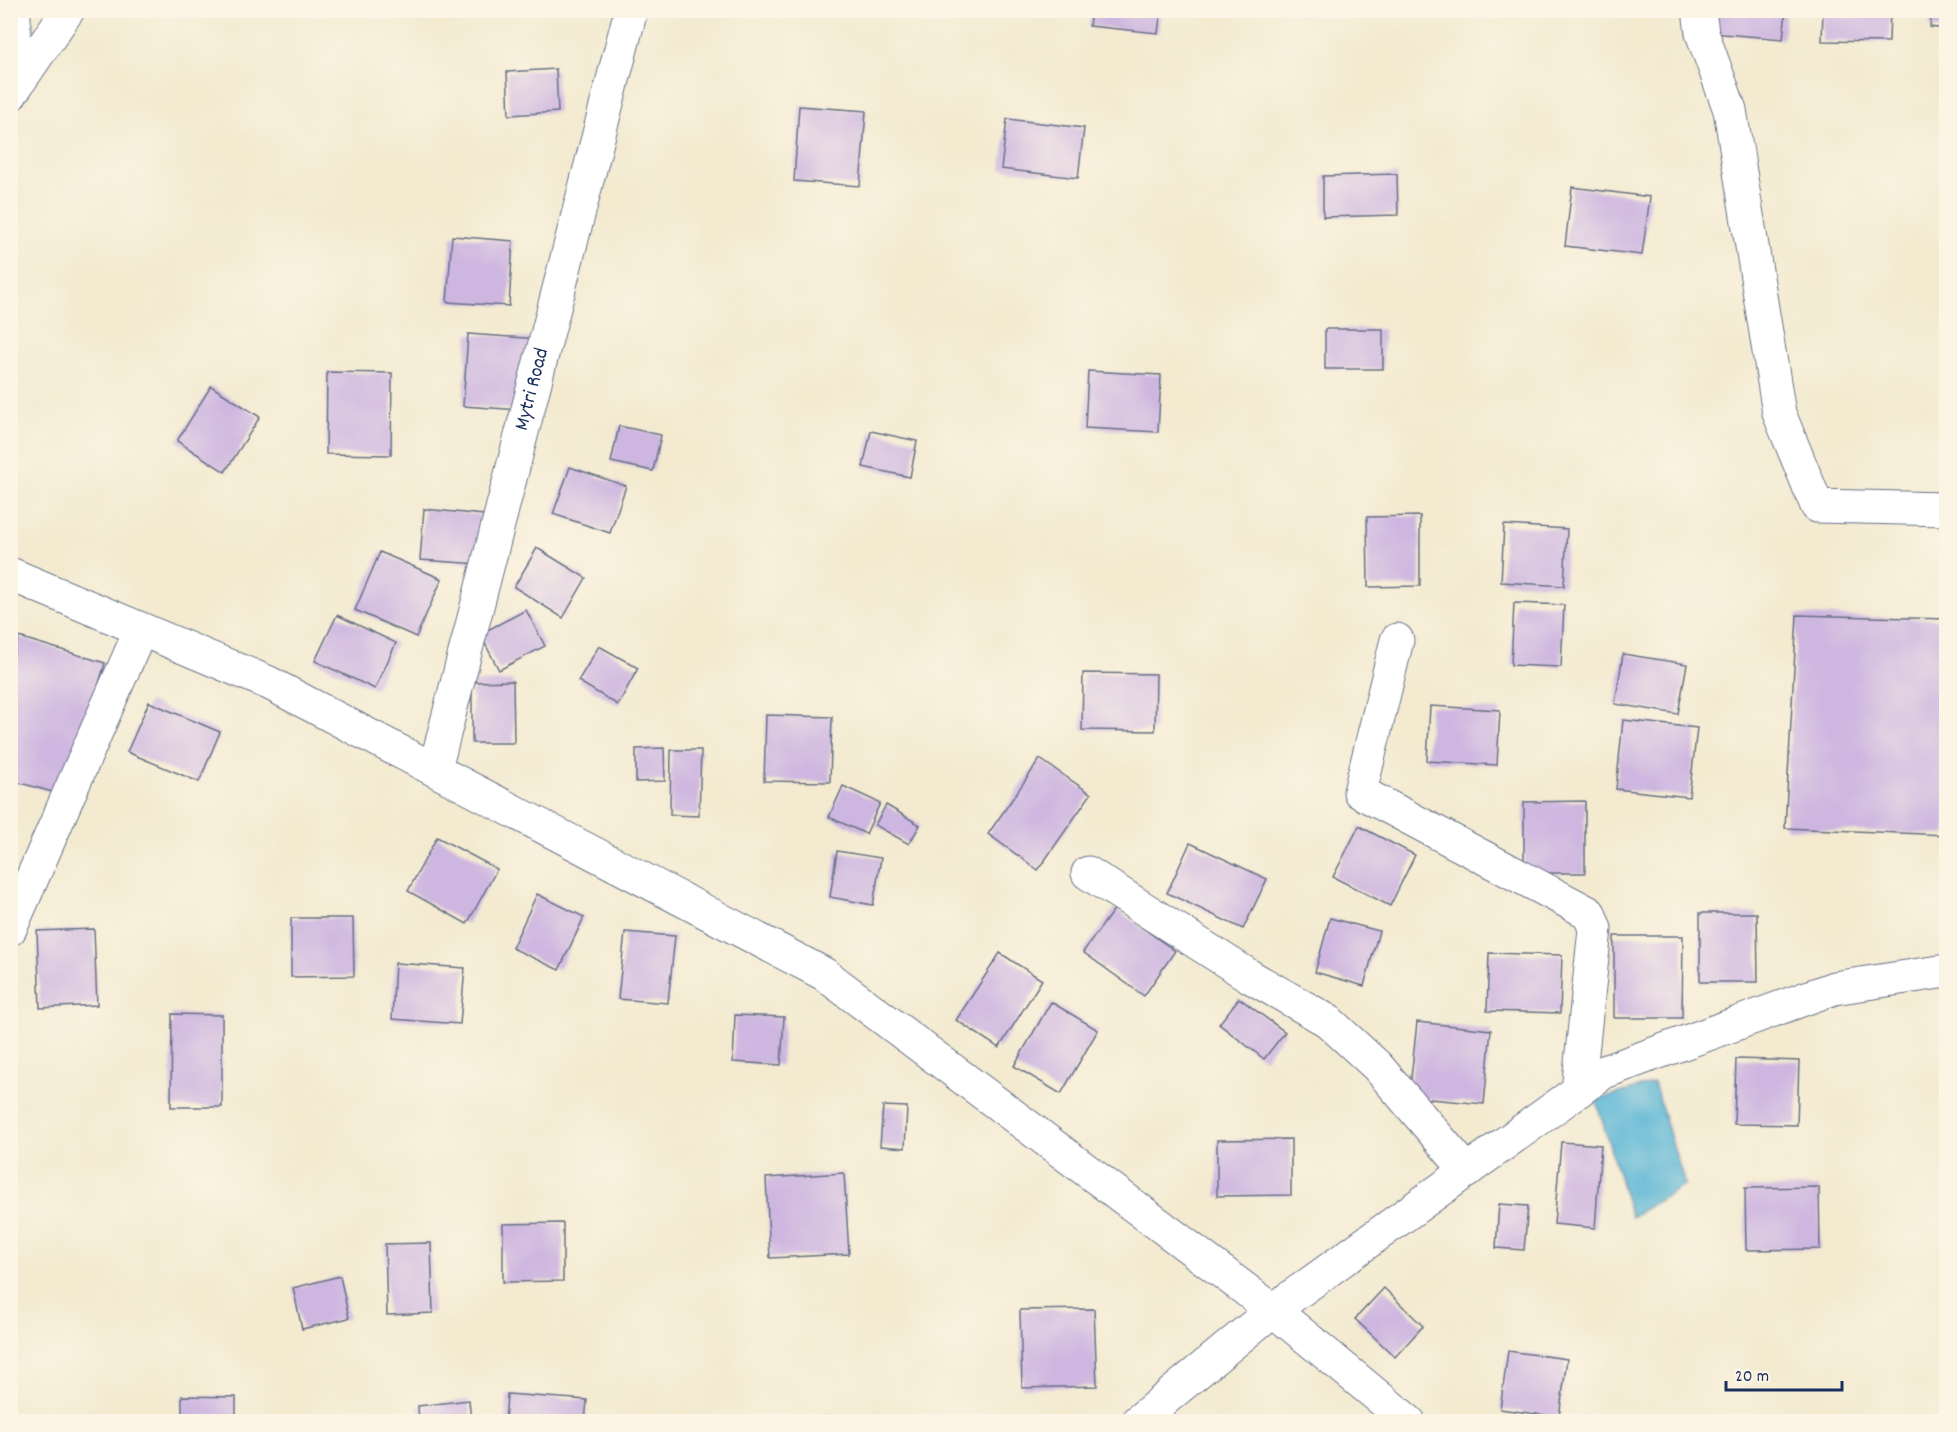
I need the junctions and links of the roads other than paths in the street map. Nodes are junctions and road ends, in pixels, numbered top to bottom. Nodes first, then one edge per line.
1 (14, 10) edge
2 (68, 10) edge
3 (631, 10) edge
4 (1699, 10) edge
5 (10, 83) edge
6 (10, 95) edge
7 (1947, 508) edge
8 (10, 574) edge
9 (141, 629) junction
10 (1398, 640) dead end
11 (435, 769) junction
12 (1088, 873) dead end
13 (10, 929) edge
14 (1947, 971) edge
15 (1578, 1091) junction
16 (1467, 1171) junction
17 (1273, 1310) junction
18 (1137, 1422) edge
19 (1409, 1422) edge

1 - 5 street
2 - 6 street
3 - 11 street, Mytri Road
4 - 7 street
8 - 9 street
9 - 11 street
9 - 13 street
10 - 15 street
11 - 17 street
12 - 16 street
14 - 15 street
15 - 16 street
16 - 17 street
17 - 18 street
17 - 19 street

